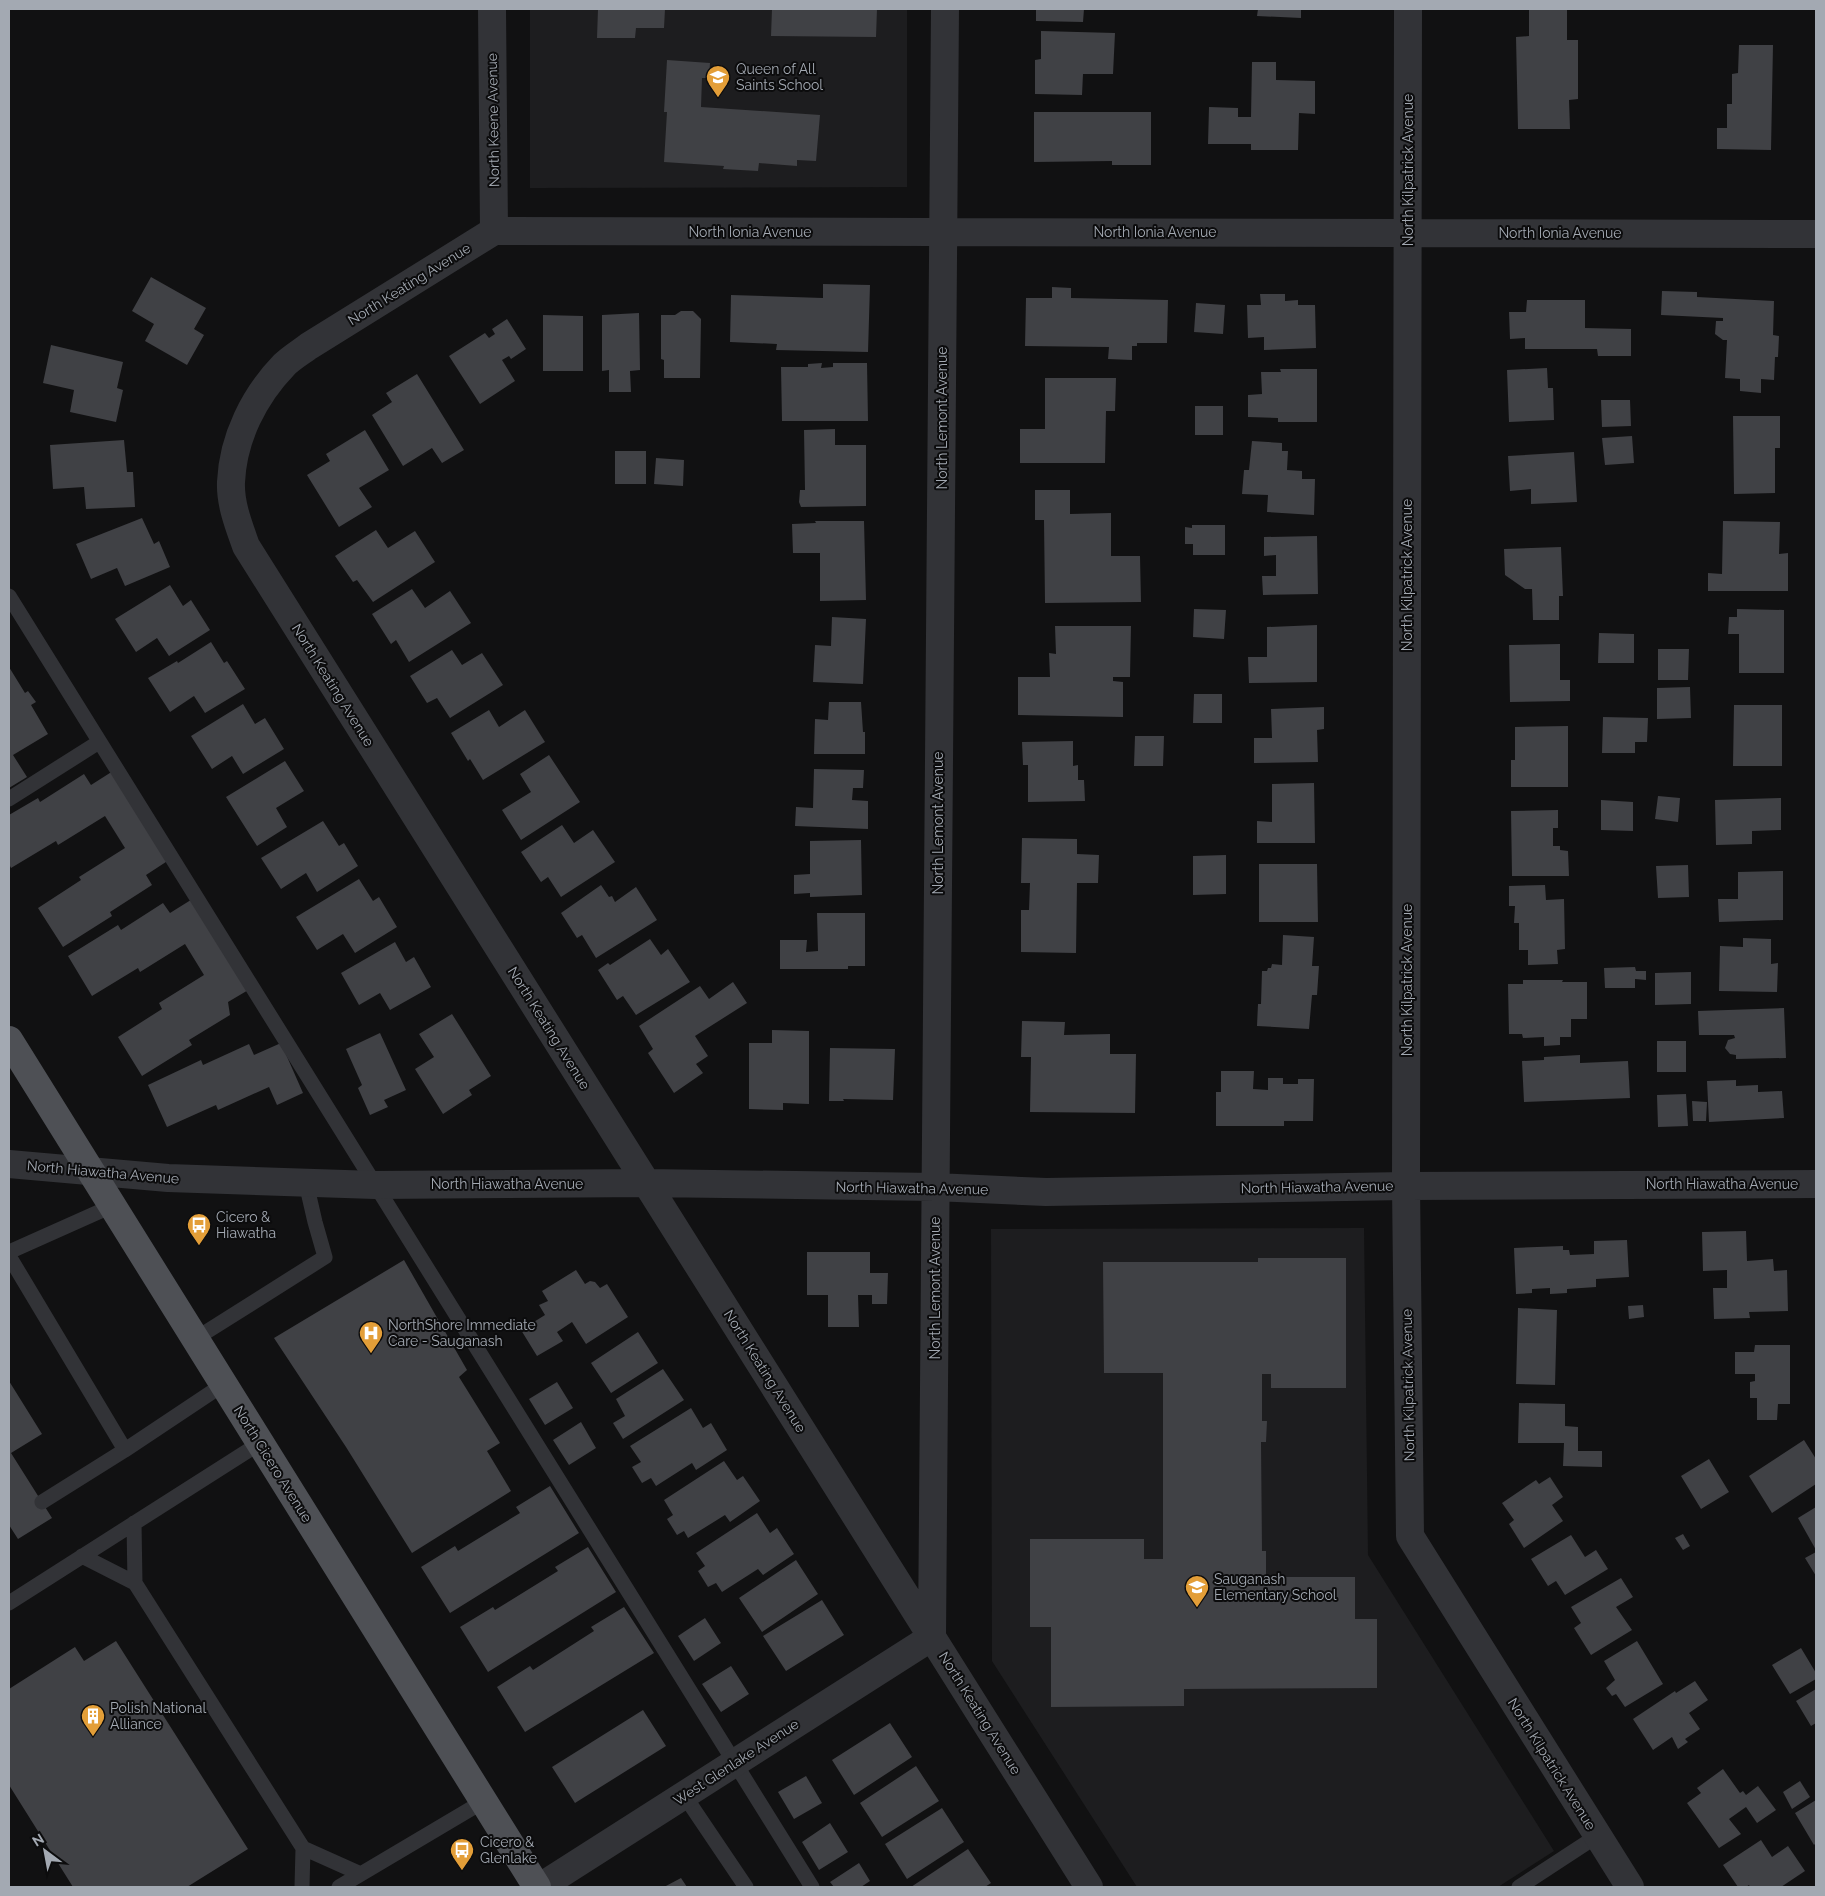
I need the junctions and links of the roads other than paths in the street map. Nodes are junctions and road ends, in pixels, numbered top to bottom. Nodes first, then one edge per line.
1 (492, 9) edge
2 (944, 9) edge
3 (1408, 9) edge
4 (494, 231) junction
5 (943, 232) junction
6 (1408, 233) junction
7 (1816, 234) edge
8 (9, 596) edge
9 (99, 742) junction
10 (9, 799) edge
11 (9, 1040) edge
12 (9, 1164) edge
13 (90, 1171) junction
14 (306, 1183) junction
15 (647, 1183) junction
16 (1816, 1184) edge
17 (375, 1185) junction
18 (1406, 1186) junction
19 (935, 1188) junction
20 (112, 1206) junction
21 (9, 1254) edge
22 (195, 1338) junction
23 (224, 1384) junction
24 (260, 1443) junction
25 (125, 1450) junction
26 (42, 1502) dead end
27 (134, 1523) junction
28 (82, 1556) junction
29 (135, 1583) junction
30 (9, 1603) edge
31 (932, 1637) junction
32 (734, 1763) junction
33 (684, 1795) junction
34 (484, 1801) junction
35 (1598, 1836) junction
36 (303, 1848) junction
37 (362, 1874) junction
38 (302, 1887) edge
39 (339, 1887) edge
40 (539, 1887) edge
41 (746, 1887) edge
42 (812, 1887) edge
43 (1089, 1887) edge
44 (1519, 1887) edge
45 (1630, 1887) edge

1 - 4 street, North Keene Avenue
2 - 5 street, North Lemont Avenue
3 - 6 street, North Kilpatrick Avenue
4 - 5 street, North Ionia Avenue
4 - 15 street, North Keating Avenue
5 - 6 street, North Ionia Avenue
5 - 19 street, North Lemont Avenue
6 - 7 street, North Ionia Avenue
6 - 18 street, North Kilpatrick Avenue
8 - 9 lane
9 - 10 lane
9 - 17 lane
11 - 13 main road, North Cicero Avenue
12 - 13 street, North Hiawatha Avenue
13 - 14 street, North Hiawatha Avenue
13 - 20 main road, North Cicero Avenue
14 - 17 street, North Hiawatha Avenue
14 - 22 lane
15 - 17 street, North Hiawatha Avenue
15 - 19 street, North Hiawatha Avenue
15 - 31 street, North Keating Avenue
16 - 18 street, North Hiawatha Avenue
17 - 32 lane
18 - 19 street, North Hiawatha Avenue
18 - 35 street, North Kilpatrick Avenue
19 - 31 street, North Lemont Avenue
20 - 21 lane
20 - 22 main road, North Cicero Avenue
21 - 25 lane
22 - 23 main road, North Cicero Avenue
23 - 24 main road, North Cicero Avenue
23 - 25 lane
24 - 27 lane
24 - 34 main road, North Cicero Avenue
25 - 26 lane
27 - 28 lane
27 - 29 lane
28 - 29 lane
28 - 30 lane
29 - 36 lane
31 - 32 street, West Glenlake Avenue
31 - 43 street, North Keating Avenue
32 - 33 street, West Glenlake Avenue
32 - 42 lane
33 - 40 street, West Glenlake Avenue
33 - 41 lane
34 - 37 lane
34 - 40 main road, North Cicero Avenue
35 - 44 lane
35 - 45 street, North Kilpatrick Avenue
36 - 37 lane
36 - 38 lane
37 - 39 lane

